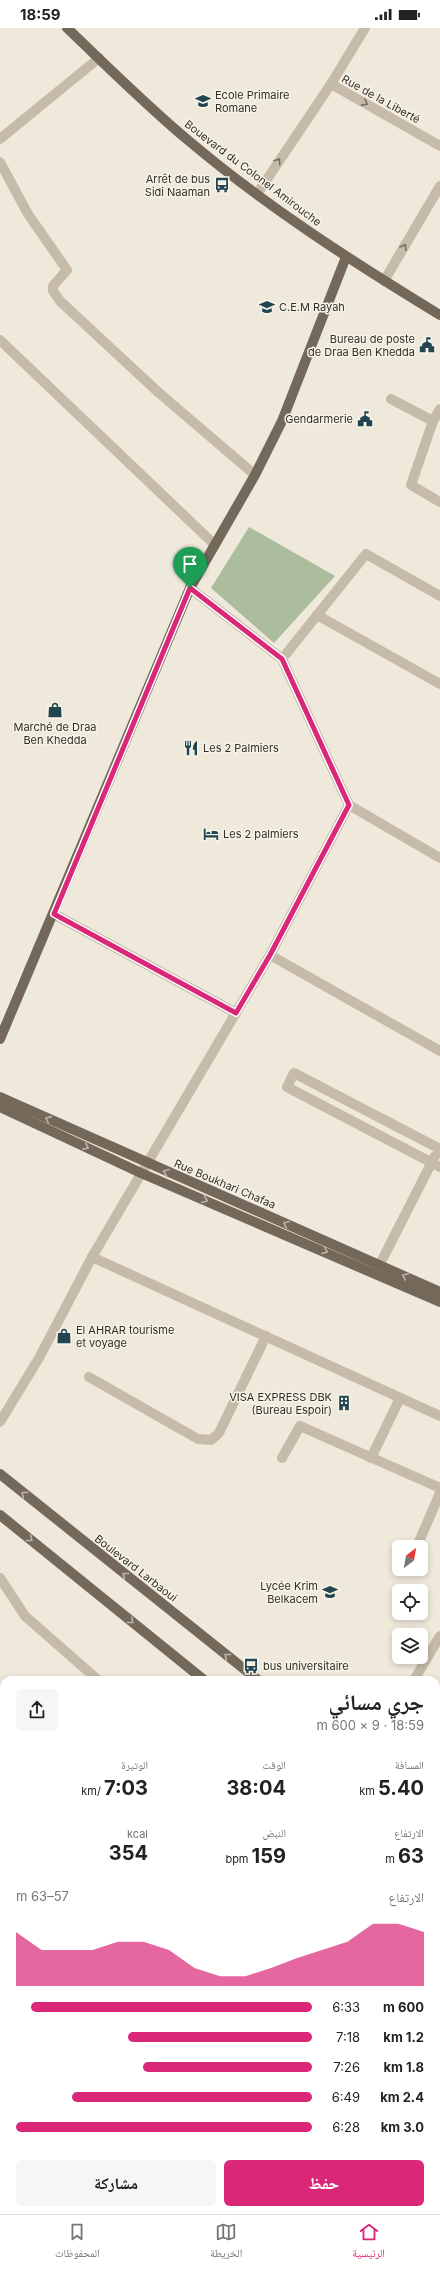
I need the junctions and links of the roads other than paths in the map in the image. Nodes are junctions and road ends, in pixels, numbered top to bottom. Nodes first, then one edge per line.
1 (67, 28) edge
2 (365, 28) edge
3 (99, 58) junction
4 (331, 84) junction
5 (0, 139) edge
6 (440, 146) edge
7 (0, 162) edge
8 (440, 186) edge
9 (257, 194) junction
10 (346, 257) junction
11 (384, 281) junction
12 (440, 315) edge
13 (0, 340) edge
14 (391, 399) dead end
15 (440, 408) edge
16 (433, 421) junction
17 (255, 475) junction
18 (440, 502) edge
19 (215, 545) junction
20 (190, 588) junction
21 (440, 596) edge
22 (317, 615) junction
23 (282, 659) junction
24 (440, 684) edge
25 (349, 805) junction
26 (440, 858) edge
27 (54, 914) junction
28 (270, 955) junction
29 (236, 1013) junction
30 (0, 1039) edge
31 (440, 1051) edge
32 (0, 1098) edge
33 (0, 1107) edge
34 (440, 1148) edge
35 (436, 1165) edge
36 (144, 1168) junction
37 (92, 1257) junction
38 (378, 1269) junction
39 (440, 1292) edge
40 (440, 1302) edge
41 (266, 1336) junction
42 (88, 1377) dead end
43 (400, 1398) junction
44 (440, 1416) edge
45 (0, 1422) edge
46 (282, 1458) dead end
47 (371, 1458) junction
48 (0, 1474) edge
49 (440, 1488) edge
50 (440, 1492) edge
51 (0, 1515) edge
52 (420, 1540) edge
53 (0, 1578) edge
54 (3, 1591) edge
55 (440, 1636) edge
56 (93, 1676) edge
57 (199, 1676) edge
58 (253, 1676) edge
59 (416, 1676) edge

1 - 3 main road, Bouevard du Colonel Amirouche
2 - 4 street
3 - 5 street
3 - 9 main road, Bouevard du Colonel Amirouche
4 -> 6 street, Rue de la Liberté
9 -> 4 street
7 - 17 street
11 -> 8 street
9 - 10 main road, Bouevard du Colonel Amirouche
10 - 11 main road, Bouevard du Colonel Amirouche
10 - 17 main road
11 - 12 main road, Bouevard du Colonel Amirouche
13 - 19 street
14 - 16 street
15 - 16 street
16 - 18 street
17 - 19 main road
19 - 20 main road
20 - 23 street
20 - 27 main road
21 - 22 street
22 - 23 street
22 - 24 street
23 - 25 street
25 - 26 street
25 - 28 street
27 - 29 street
27 - 30 main road
28 - 29 street
28 - 31 street
29 - 36 street
36 -> 32 main road, Rue Boukhari Chafaa
33 -> 36 main road, Rue Boukhari Chafaa
34 - 35 street
34 - 35 street
35 - 38 street
36 - 37 street
36 - 38 main road, Rue Boukhari Chafaa
37 - 41 street
37 - 45 street
39 -> 38 main road, Rue Boukhari Chafaa
38 - 40 main road, Rue Boukhari Chafaa
41 - 42 street
41 - 43 street
43 - 44 street
43 - 47 street
46 - 47 street
47 - 49 street
58 -> 48 main road, Boulevard Larbaoui
50 - 52 street
51 -> 57 main road
53 - 54 street
54 - 56 street
55 - 59 street

